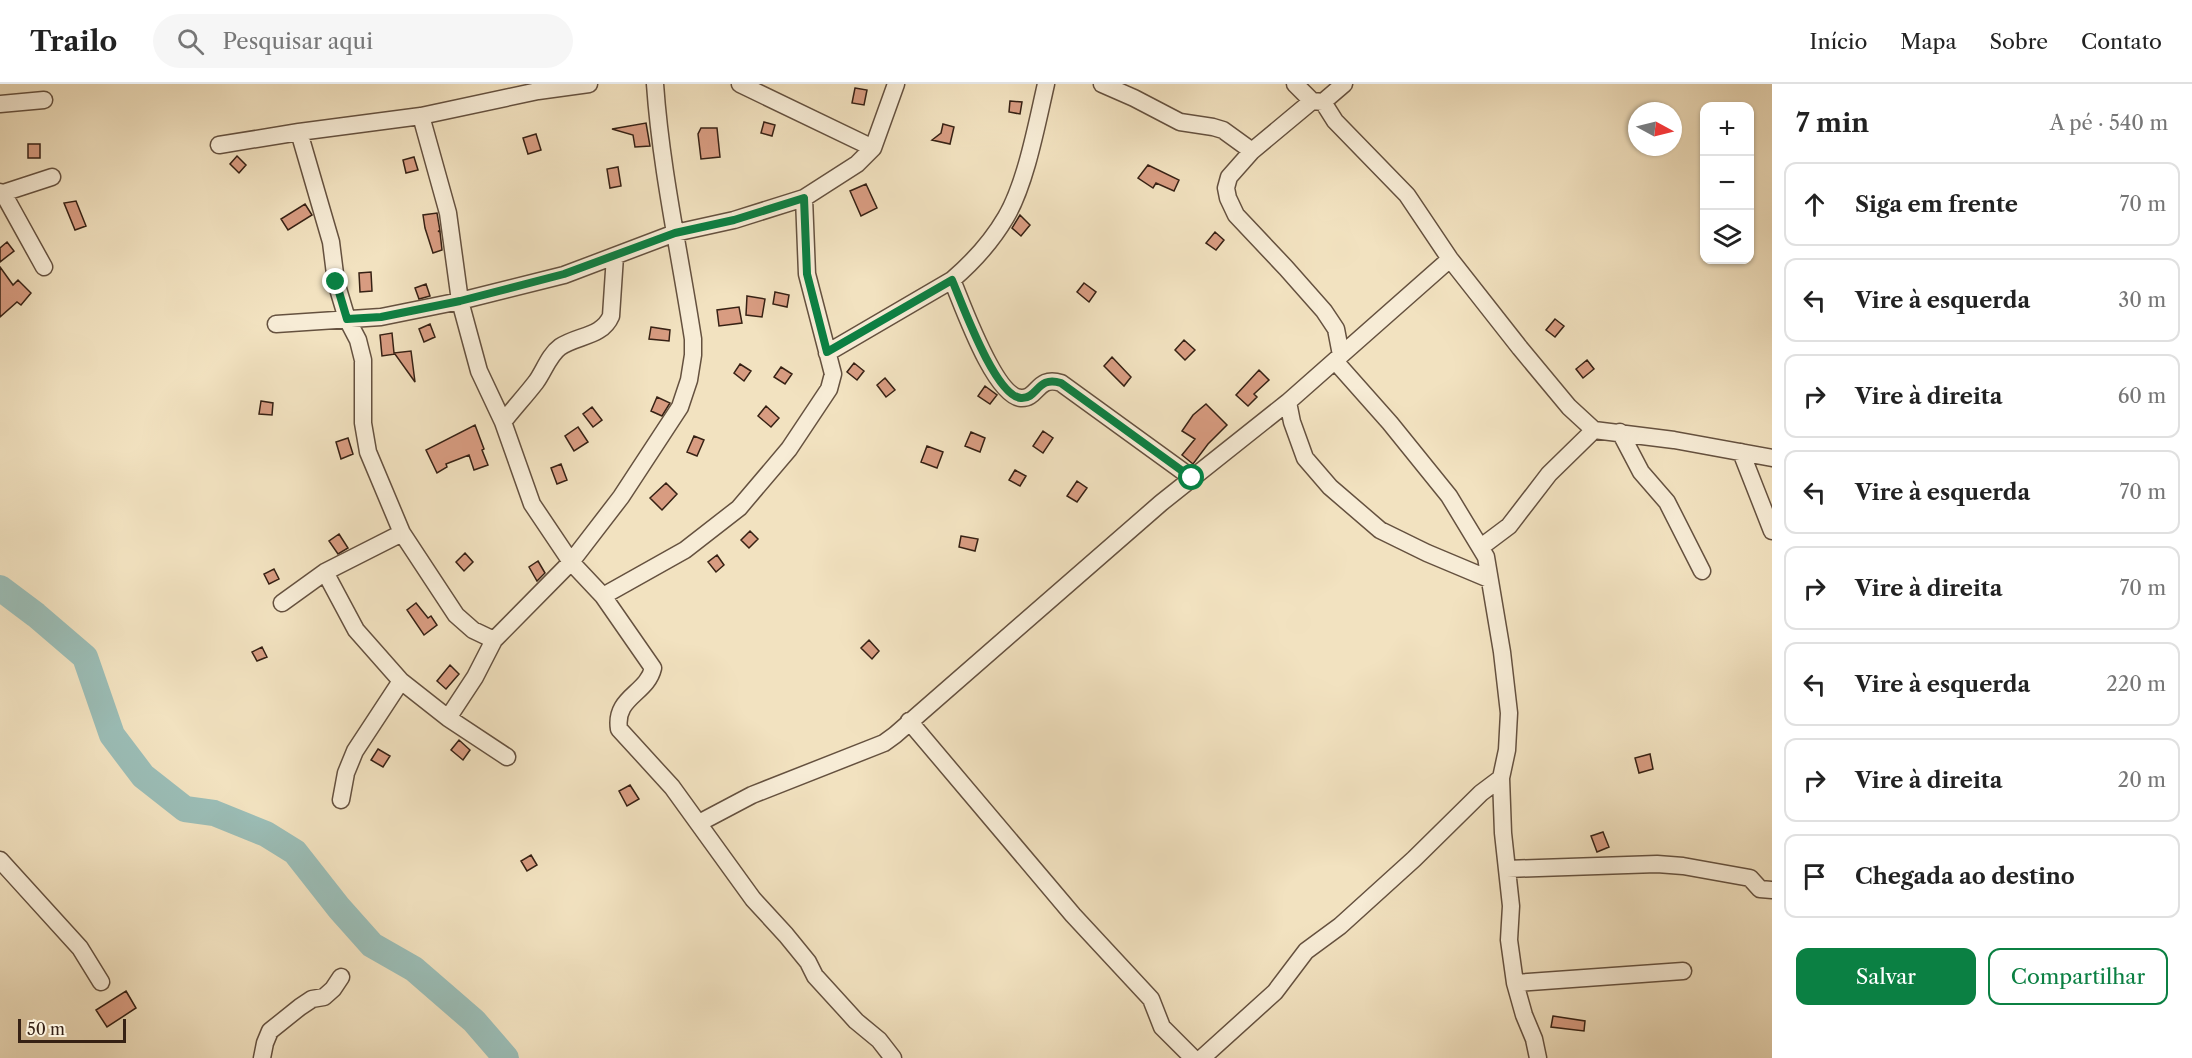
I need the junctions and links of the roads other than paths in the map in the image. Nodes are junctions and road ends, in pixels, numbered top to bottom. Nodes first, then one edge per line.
1 (589, 84) edge
2 (655, 84) edge
3 (740, 84) edge
4 (896, 84) edge
5 (1046, 84) edge
6 (1102, 84) edge
7 (1295, 84) edge
8 (1344, 84) edge
9 (536, 88) edge
10 (44, 100) dead end
11 (1317, 101) junction
12 (0, 104) edge
13 (421, 116) junction
14 (299, 132) junction
15 (219, 145) dead end
16 (873, 148) junction
17 (1252, 151) junction
18 (52, 177) dead end
19 (2, 192) edge
20 (804, 198) junction
21 (675, 233) junction
22 (615, 256) junction
23 (1450, 259) junction
24 (44, 267) dead end
25 (952, 280) junction
26 (460, 301) junction
27 (347, 319) junction
28 (276, 324) dead end
29 (827, 352) junction
30 (1338, 358) junction
31 (1288, 402) junction
32 (503, 422) junction
33 (1594, 430) junction
34 (1620, 432) junction
35 (1741, 452) junction
36 (1772, 458) edge
37 (1192, 478) junction
38 (1772, 531) edge
39 (402, 533) junction
40 (1481, 547) junction
41 (571, 562) junction
42 (1702, 571) dead end
43 (325, 573) junction
44 (1489, 579) junction
45 (603, 596) junction
46 (282, 603) dead end
47 (494, 640) junction
48 (401, 681) junction
49 (448, 718) junction
50 (909, 721) junction
51 (507, 757) dead end
52 (1501, 778) junction
53 (341, 800) dead end
54 (699, 823) junction
55 (0, 860) edge
56 (1507, 869) junction
57 (1772, 890) edge
58 (1683, 971) dead end
59 (341, 977) dead end
60 (101, 982) dead end
61 (1515, 983) junction
62 (262, 1058) edge
63 (893, 1058) edge
64 (1193, 1058) edge
65 (1202, 1058) edge
66 (1538, 1058) edge

1 - 9 street
2 - 21 street
3 - 16 street
4 - 16 street
5 - 25 street
6 - 17 street
7 - 11 street
8 - 11 street
9 - 13 street
10 - 12 street
11 - 17 street
11 - 23 street
13 - 14 street
13 - 26 street
14 - 15 street
14 - 27 street
16 - 20 street
17 - 30 street
18 - 19 street
19 - 24 street
20 - 21 street
20 - 29 street
21 - 22 street
21 - 41 street
22 - 26 street
22 - 32 street
23 - 30 street
23 - 33 street
25 - 29 street
25 - 37 street
26 - 27 street
26 - 32 street
27 - 28 street
27 - 39 street
29 - 45 street
30 - 31 street
30 - 40 street
31 - 37 street
31 - 44 street
32 - 41 street
33 - 34 street
33 - 40 street
34 - 35 street
34 - 42 street
35 - 36 street
35 - 38 street
37 - 50 street
39 - 43 street
39 - 47 street
40 - 44 street
41 - 45 street
41 - 47 street
43 - 46 street
43 - 48 street
44 - 52 street
45 - 54 street
47 - 49 street
48 - 49 street
48 - 53 street
49 - 51 street
50 - 54 street
50 - 64 street
52 - 56 street
52 - 65 street
54 - 63 street
55 - 60 street
56 - 57 street
56 - 61 street
58 - 61 street
59 - 62 street
61 - 66 street

